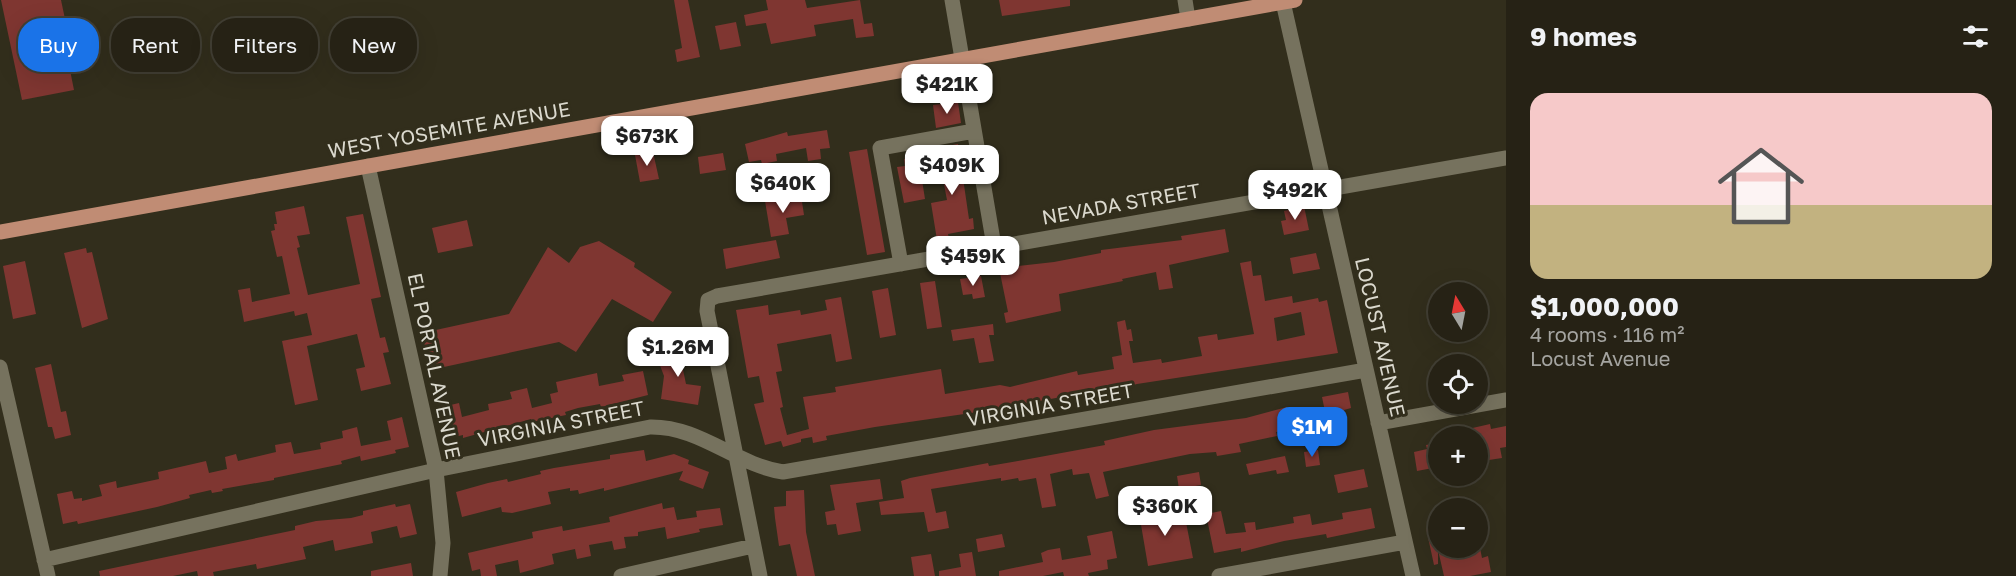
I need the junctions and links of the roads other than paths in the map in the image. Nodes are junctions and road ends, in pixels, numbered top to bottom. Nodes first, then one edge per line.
1 (952, 0) edge
2 (1185, 0) edge
3 (1289, 1) edge
4 (1188, 19) junction
5 (961, 58) junction
6 (974, 130) junction
7 (1506, 158) edge
8 (368, 166) junction
9 (1326, 190) junction
10 (0, 232) edge
11 (994, 246) junction
12 (901, 264) junction
13 (0, 367) edge
14 (1366, 369) junction
15 (1506, 400) edge
16 (1378, 423) junction
17 (737, 455) junction
18 (436, 470) junction
19 (1405, 542) junction
20 (753, 546) junction
21 (44, 560) junction
22 (48, 576) edge
23 (440, 576) edge
24 (621, 576) edge
25 (760, 576) edge
26 (1219, 576) edge
27 (1413, 576) edge

1 - 5 street
2 - 4 street
3 - 4 main road, WEST YOSEMITE AVENUE
3 - 9 street, LOCUST AVENUE
4 - 5 main road, WEST YOSEMITE AVENUE
5 - 6 street
5 - 8 main road, WEST YOSEMITE AVENUE
6 - 11 street
6 - 12 street
7 - 9 street, NEVADA STREET
8 - 10 main road, WEST YOSEMITE AVENUE
8 - 18 street, EL PORTAL AVENUE
9 - 11 street, NEVADA STREET
9 - 14 street, LOCUST AVENUE
11 - 12 street, NEVADA STREET
12 - 17 street, NEVADA STREET
13 - 21 street
14 - 16 street, LOCUST AVENUE
14 - 17 street, VIRGINIA STREET
15 - 16 street
16 - 19 street, LOCUST AVENUE
17 - 18 street, VIRGINIA STREET
17 - 20 street
18 - 21 street, VIRGINIA STREET
18 - 23 street, EL PORTAL AVENUE
19 - 26 street
19 - 27 street, LOCUST AVENUE
20 - 24 street
20 - 25 street
21 - 22 street

